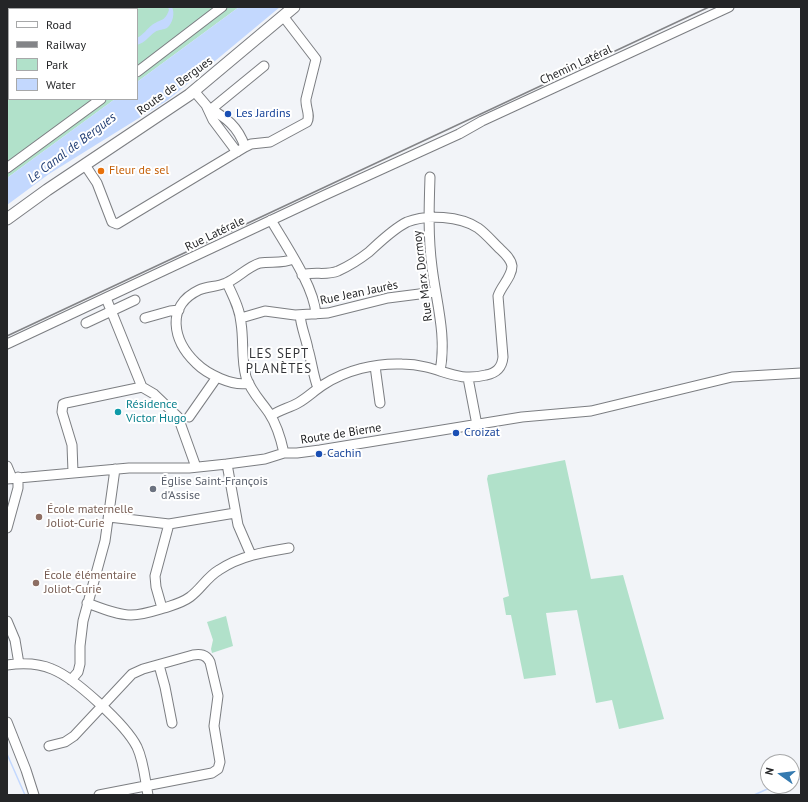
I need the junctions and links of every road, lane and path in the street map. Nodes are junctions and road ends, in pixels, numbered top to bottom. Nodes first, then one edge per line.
1 (222, 7) edge
2 (294, 7) edge
3 (729, 7) edge
4 (283, 16) junction
5 (264, 66) dead end
6 (138, 71) edge
7 (194, 91) junction
8 (99, 100) edge
9 (209, 108) junction
10 (433, 145) joint
11 (245, 146) junction
12 (237, 152) junction
13 (85, 164) junction
14 (7, 168) edge
15 (430, 177) dead end
16 (429, 218) junction
17 (7, 219) edge
18 (271, 220) junction
19 (293, 259) junction
20 (302, 276) junction
21 (227, 283) junction
22 (435, 292) junction
23 (106, 298) junction
24 (135, 300) dead end
25 (179, 310) junction
26 (111, 311) junction
27 (316, 314) junction
28 (300, 316) junction
29 (145, 318) dead end
30 (241, 318) junction
31 (86, 323) dead end
32 (7, 344) edge
33 (375, 366) junction
34 (440, 371) junction
35 (801, 372) edge
36 (217, 377) junction
37 (468, 378) junction
38 (249, 384) junction
39 (142, 387) junction
40 (318, 388) junction
41 (380, 403) dead end
42 (270, 416) junction
43 (189, 417) dead end
44 (477, 425) junction
45 (284, 453) junction
46 (227, 464) junction
47 (7, 466) edge
48 (196, 467) junction
49 (115, 469) junction
50 (73, 472) junction
51 (12, 478) edge
52 (235, 513) junction
53 (109, 517) junction
54 (169, 524) junction
55 (7, 528) edge
56 (289, 548) dead end
57 (251, 555) junction
58 (87, 603) junction
59 (162, 608) junction
60 (7, 621) edge
61 (19, 664) junction
62 (7, 665) edge
63 (159, 665) junction
64 (71, 680) junction
65 (101, 706) junction
66 (7, 722) edge
67 (172, 723) dead end
68 (49, 746) dead end
69 (147, 790) edge
70 (34, 795) edge
71 (99, 795) edge

1 - 6 street
2 - 4 main road, Route de Bergues
3 - 10 street, Chemin Latéral
4 - 7 main road, Route de Bergues
4 - 11 street
5 - 9 street
7 - 9 street
7 - 13 main road, Route de Bergues
8 - 14 street
9 - 11 street
9 - 12 street
10 - 18 street, Rue Latérale
11 - 12 street
12 - 13 street
13 - 17 main road, Route de Bergues
15 - 16 street, Rue Marx Dormoy
16 - 20 street
16 - 22 street, Rue Marx Dormoy
16 - 37 street
18 - 19 street
18 - 23 street, Rue Latérale
19 - 20 street
19 - 21 street
20 - 27 street
21 - 25 street
21 - 30 street
22 - 27 street, Rue Jean Jaurès
22 - 34 street, Rue Marx Dormoy
23 - 26 street
23 - 32 street, Rue Latérale
24 - 26 street
25 - 29 street
25 - 36 street
26 - 31 street
26 - 39 street
27 - 28 street, Rue Jean Jaurès
28 - 30 street, Rue Jean Jaurès
28 - 40 street
30 - 38 street
33 - 34 street
33 - 40 street
33 - 41 street
34 - 37 street
35 - 44 street, Route de Bierne
36 - 38 street
36 - 43 street
37 - 44 street
38 - 42 street
39 - 48 street
39 - 50 street
40 - 42 street
42 - 45 street
44 - 45 street, Route de Bierne
45 - 46 street, Route de Bierne
46 - 48 street, Route de Bierne
46 - 52 street
47 - 51 street
48 - 49 street, Route de Bierne
49 - 50 street, Route de Bierne
49 - 53 street
50 - 51 street, Route de Bierne
51 - 55 street
52 - 54 street
52 - 57 street
53 - 54 street
53 - 58 street
54 - 59 street
56 - 57 street
57 - 59 street
58 - 59 street
58 - 64 street
60 - 61 street
61 - 62 street
61 - 64 street
63 - 65 street
63 - 67 street
63 - 69 street
64 - 65 street
65 - 68 street
65 - 69 street
66 - 70 street
69 - 71 street

